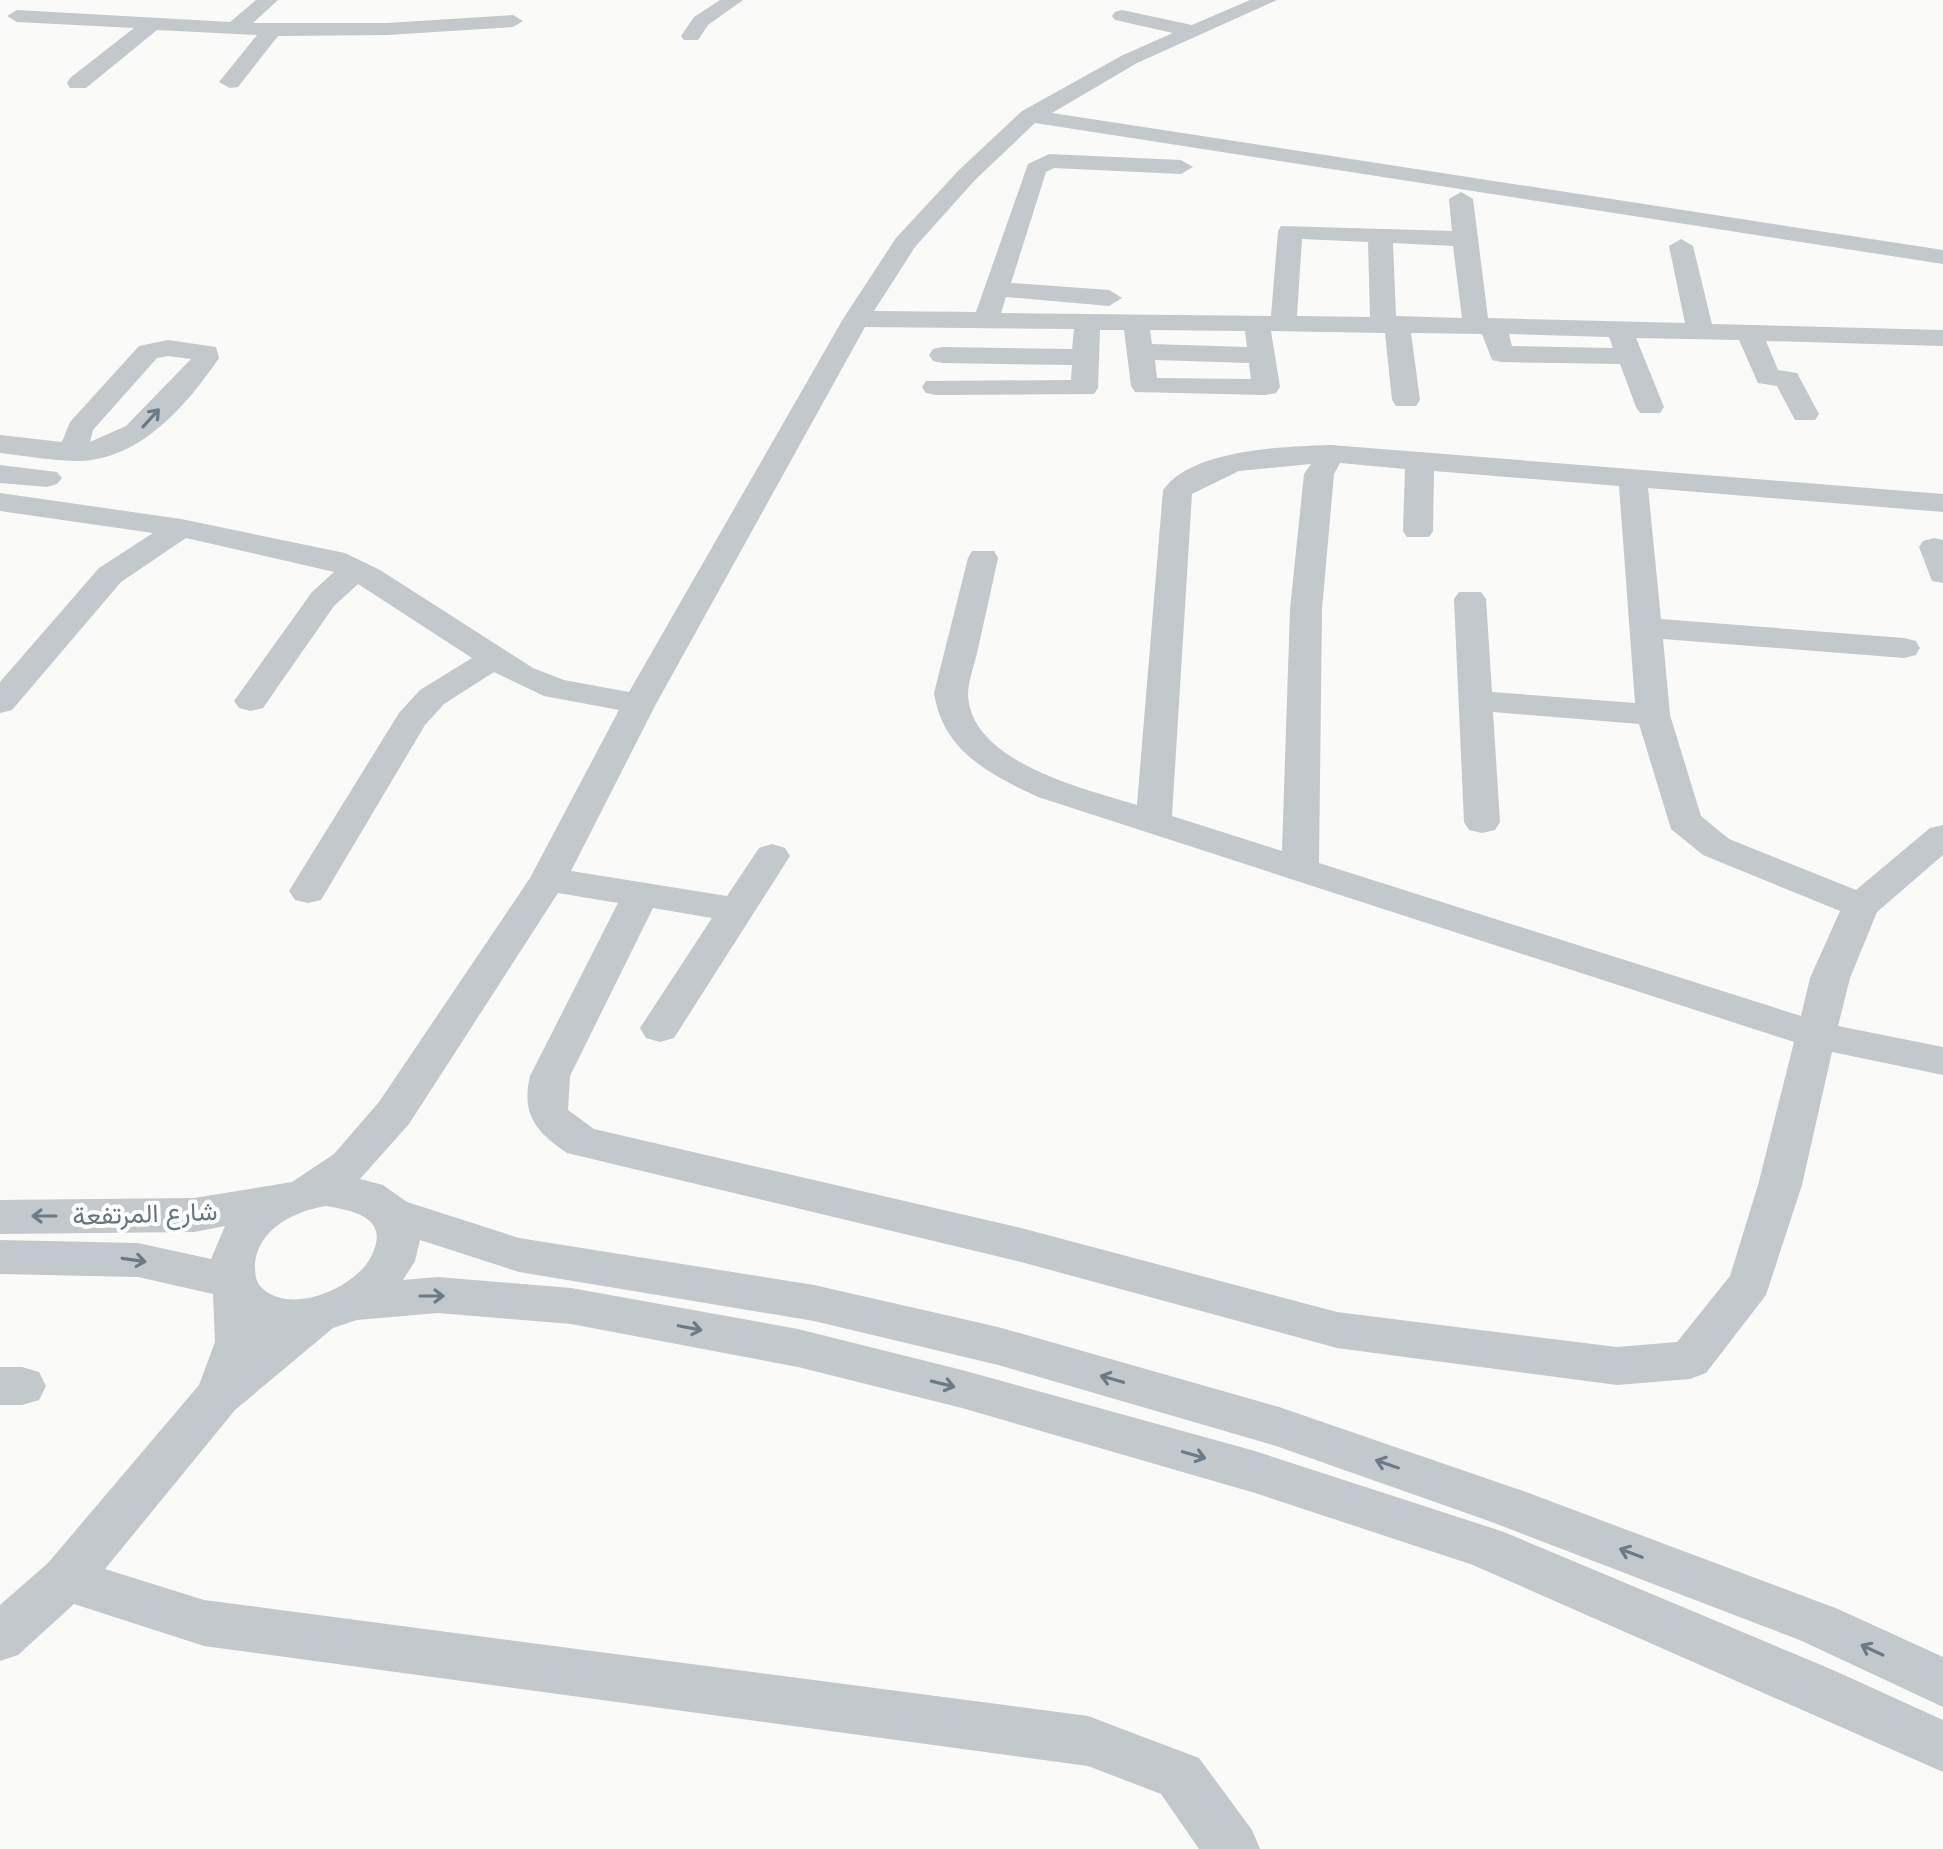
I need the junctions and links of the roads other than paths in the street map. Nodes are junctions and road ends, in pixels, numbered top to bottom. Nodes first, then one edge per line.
1 (40, 0) edge
2 (268, 0) edge
3 (733, 0) edge
4 (1267, 0) edge
5 (1133, 11) edge
6 (8, 21) edge
7 (513, 21) dead end
8 (152, 24) junction
9 (233, 29) junction
10 (272, 30) junction
11 (1192, 31) junction
12 (691, 36) dead end
13 (230, 82) dead end
14 (78, 83) dead end
15 (1030, 116) junction
16 (1181, 167) dead end
17 (1461, 199) dead end
18 (1380, 235) junction
19 (1463, 239) junction
20 (1681, 246) dead end
21 (1943, 257) edge
22 (996, 289) junction
23 (1158, 302) dead end
24 (856, 319) junction
25 (986, 320) junction
26 (1087, 321) junction
27 (1136, 321) junction
28 (1271, 322) junction
29 (1390, 324) junction
30 (1484, 326) junction
31 (1619, 329) junction
32 (1700, 330) junction
33 (1748, 331) junction
34 (1943, 338) edge
35 (942, 355) dead end
36 (1630, 356) junction
37 (1085, 357) junction
38 (936, 387) dead end
39 (1406, 400) dead end
40 (1650, 407) dead end
41 (1805, 414) dead end
42 (0, 444) edge
43 (83, 452) junction
44 (1331, 454) junction
45 (1420, 463) junction
46 (0, 474) edge
47 (47, 478) junction
48 (1633, 479) junction
49 (8, 503) edge
50 (1943, 503) edge
51 (181, 528) junction
52 (1418, 531) dead end
53 (983, 558) dead end
54 (355, 570) junction
55 (1470, 599) dead end
56 (1648, 628) junction
57 (1904, 648) dead end
58 (492, 659) junction
59 (251, 701) dead end
60 (1477, 701) junction
61 (0, 703) edge
62 (639, 704) junction
63 (1653, 715) junction
64 (1154, 821) junction
65 (1482, 822) dead end
66 (1943, 836) edge
67 (772, 856) dead end
68 (1300, 868) junction
69 (548, 879) junction
70 (308, 891) dead end
71 (641, 895) junction
72 (1861, 906) junction
73 (737, 910) junction
74 (660, 1028) dead end
75 (1816, 1035) junction
76 (1901, 1055) junction
77 (1943, 1061) edge
78 (1943, 1084) edge
79 (394, 1113) junction
80 (298, 1196) junction
81 (384, 1207) junction
82 (0, 1217) edge
83 (0, 1257) edge
84 (234, 1287) junction
85 (335, 1310) junction
86 (218, 1396) junction
87 (66, 1579) junction
88 (0, 1638) edge
89 (1943, 1683) edge
90 (1943, 1747) edge
91 (1232, 1849) edge

1 - 6 lane
2 - 9 lane
3 - 12 lane
4 - 11 lane
5 - 11 lane
6 - 8 lane
7 - 10 lane
8 - 9 lane
8 - 14 lane
9 - 10 lane
10 - 13 lane
11 - 15 lane
15 - 21 lane
15 - 24 lane
16 - 22 lane
17 - 19 lane
18 - 19 lane
18 - 28 lane
18 - 29 lane
19 - 30 lane
20 - 32 lane
22 - 23 lane
22 - 25 lane
24 - 25 lane
24 - 62 lane
25 - 26 lane
26 - 27 lane
26 - 37 lane
27 - 28 lane
27 - 28 lane
28 - 29 lane
29 - 30 lane
29 - 39 lane
30 - 31 lane
30 - 36 lane
31 - 32 lane
31 - 36 lane
32 - 33 lane
33 - 34 lane
33 - 41 lane
35 - 37 lane
36 - 40 lane
37 - 38 lane
42 - 43 lane
43 -> 43 lane
43 - 47 lane
44 - 45 lane
44 - 64 lane
44 - 68 lane
45 - 48 lane
45 - 52 lane
46 - 47 lane
47 - 49 lane
48 - 50 lane
48 - 56 lane
49 - 51 lane
51 - 54 lane
51 - 61 lane
53 - 64 lane
54 - 58 lane
54 - 59 lane
55 - 60 lane
56 - 57 lane
56 - 63 lane
58 - 62 lane
58 - 70 lane
60 - 63 lane
60 - 65 lane
62 - 69 lane
63 - 72 lane
64 - 68 lane
66 - 72 lane
67 - 73 lane
68 - 75 lane
69 - 71 lane
69 - 79 lane
71 - 73 lane
71 - 75 lane
72 - 75 lane
73 - 74 lane
75 - 76 lane
76 - 77 lane
76 - 78 lane
79 - 80 lane
79 - 81 lane
80 - 81 lane
80 -> 82 lane, شارع المرتفعة
80 - 84 lane
81 - 85 lane
89 -> 81 lane
83 -> 84 lane, شارع المرتفعة
84 - 85 lane
84 - 86 lane
85 - 86 lane
85 -> 90 lane
86 - 87 lane
87 - 88 lane
87 - 91 lane

